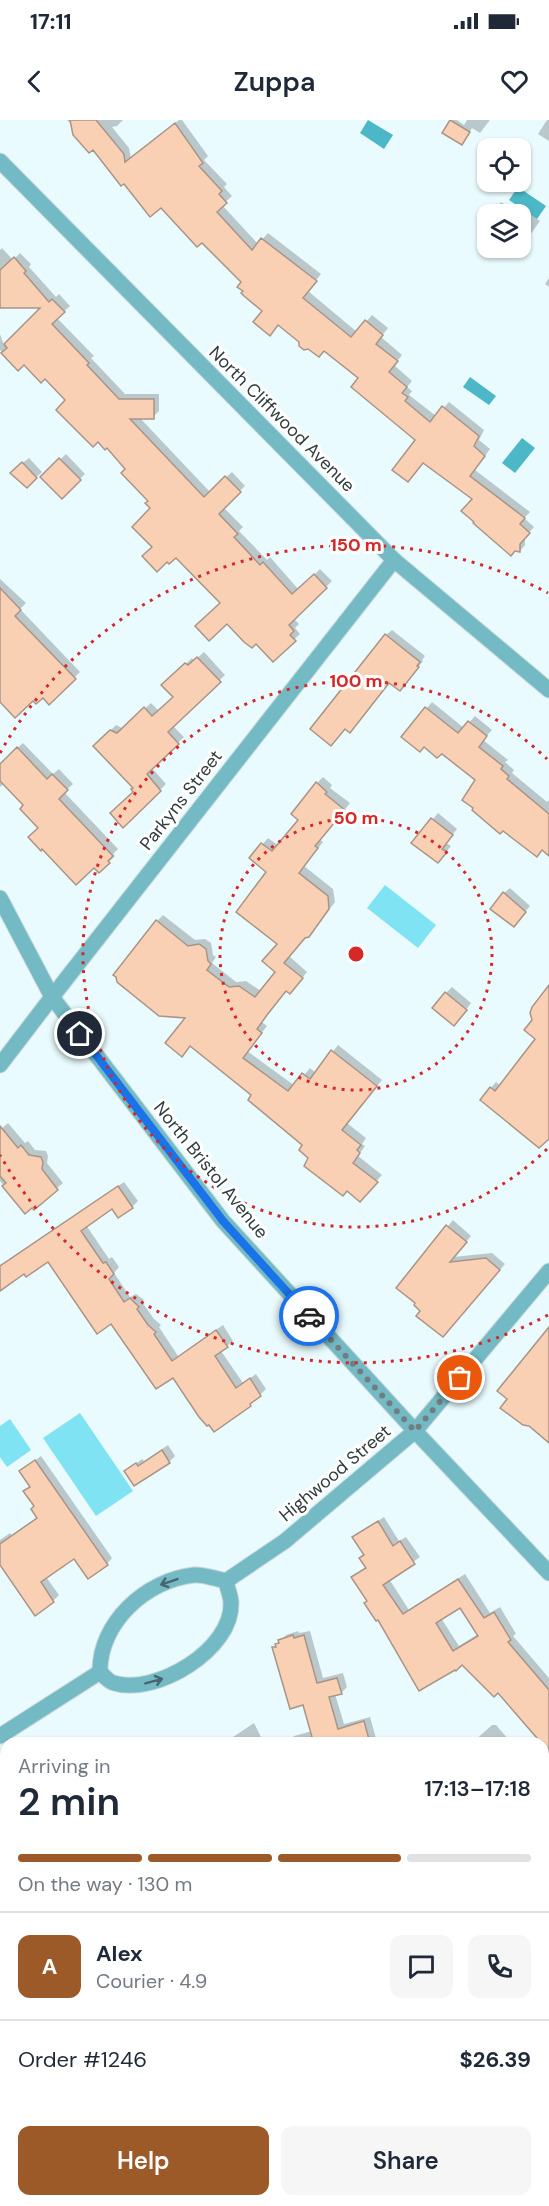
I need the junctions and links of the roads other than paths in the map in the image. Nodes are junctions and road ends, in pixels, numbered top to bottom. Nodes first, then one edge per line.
1 (0, 161) edge
2 (394, 560) junction
3 (549, 690) edge
4 (0, 898) edge
5 (52, 997) junction
6 (0, 1065) edge
7 (549, 1271) edge
8 (415, 1431) junction
9 (549, 1573) edge
10 (226, 1581) junction
11 (100, 1672) junction
12 (0, 1736) edge

1 - 2 street, North Cliffwood Avenue
2 - 3 street, North Cliffwood Avenue
2 - 5 street, Parkyns Street
4 - 5 street, North Bristol Avenue
5 - 6 street, Parkyns Street
5 - 8 street, North Bristol Avenue
7 - 8 street, Highwood Street
8 - 9 street, North Bristol Avenue
8 - 10 street, Highwood Street
10 -> 11 street
11 -> 10 street
11 - 12 street

